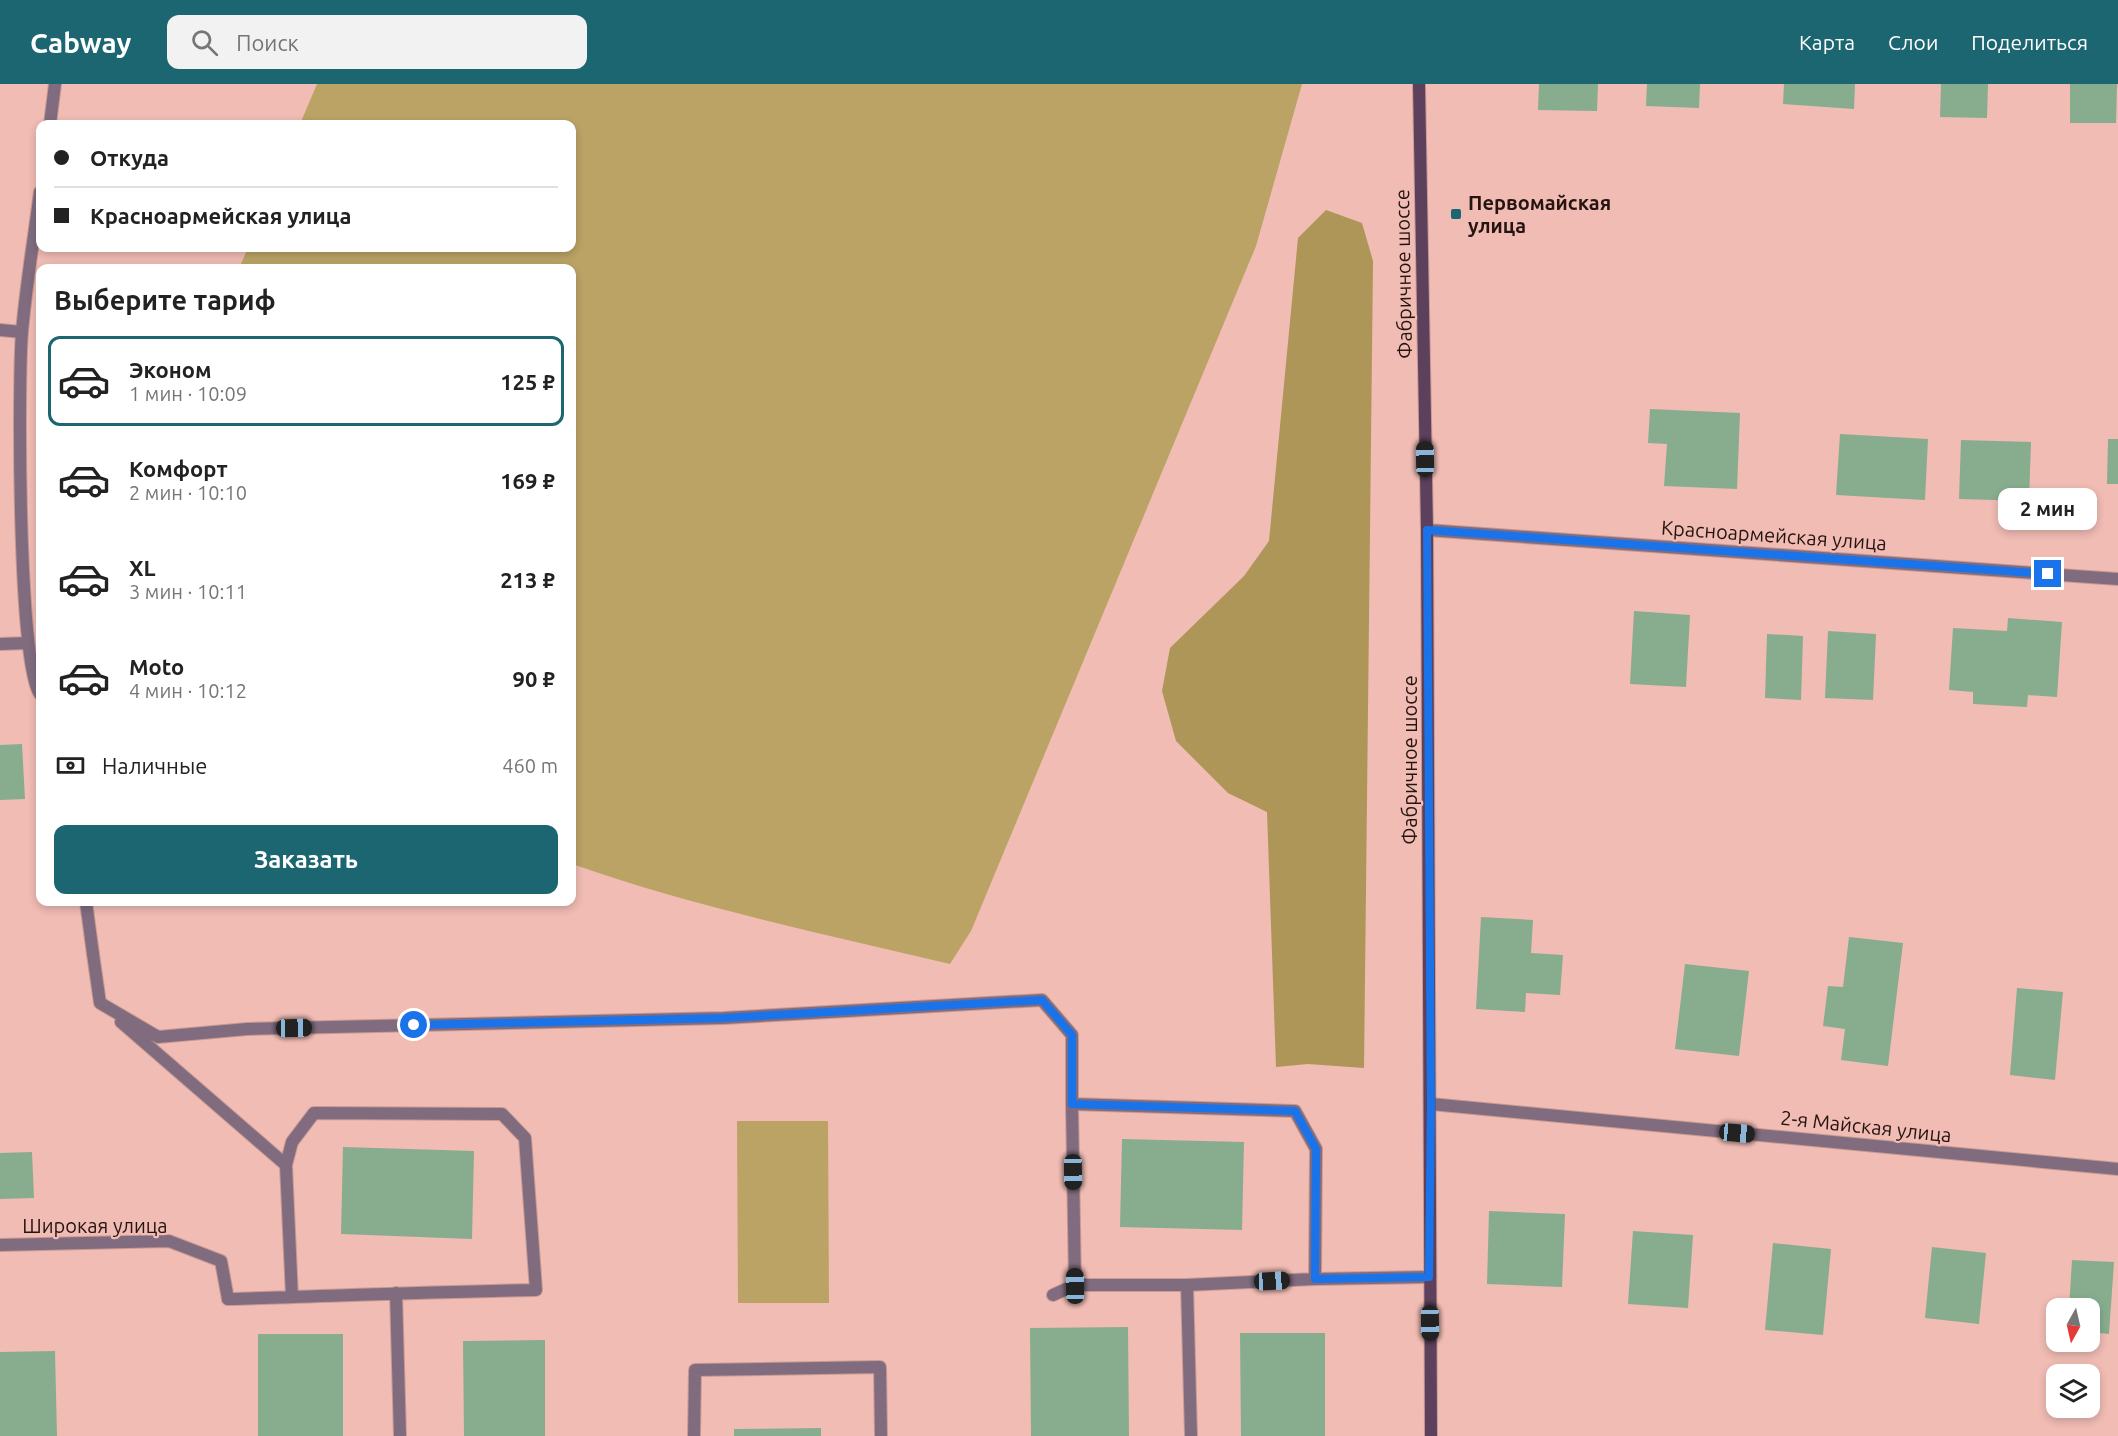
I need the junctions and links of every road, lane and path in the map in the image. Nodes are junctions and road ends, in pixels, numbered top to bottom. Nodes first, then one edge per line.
1 (55, 84) edge
2 (1419, 84) edge
3 (50, 120) edge
4 (36, 223) edge
5 (0, 330) edge
6 (22, 332) junction
7 (1427, 530) junction
8 (2118, 579) edge
9 (0, 644) edge
10 (28, 644) junction
11 (36, 677) edge
12 (87, 906) edge
13 (100, 1003) junction
14 (1072, 1104) junction
15 (1431, 1104) junction
16 (286, 1165) junction
17 (2118, 1170) edge
18 (0, 1245) edge
19 (1429, 1277) junction
20 (1315, 1279) junction
21 (1186, 1285) junction
22 (1075, 1286) junction
23 (396, 1293) junction
24 (1053, 1295) dead end
25 (292, 1297) junction
26 (400, 1436) edge
27 (694, 1436) edge
28 (881, 1436) edge
29 (1191, 1436) edge
30 (1431, 1436) edge

1 - 3 street
2 - 7 main road, Фабричное шоссе
4 - 6 street
5 - 6 street
6 - 10 street
7 - 8 street, Красноармейская улица
7 - 15 main road, Фабричное шоссе
9 - 10 street
10 - 11 street
12 - 13 street
13 - 14 street
13 - 16 street
14 - 20 street
14 - 22 street
15 - 17 street, 2-я Майская улица
15 - 19 main road, Фабричное шоссе
16 - 23 street
16 - 25 street
18 - 25 street, Широкая улица
19 - 20 street
19 - 30 main road, Фабричное шоссе
20 - 21 street
21 - 22 street
21 - 29 street
22 - 24 street
23 - 25 street
23 - 26 street
27 - 28 street

